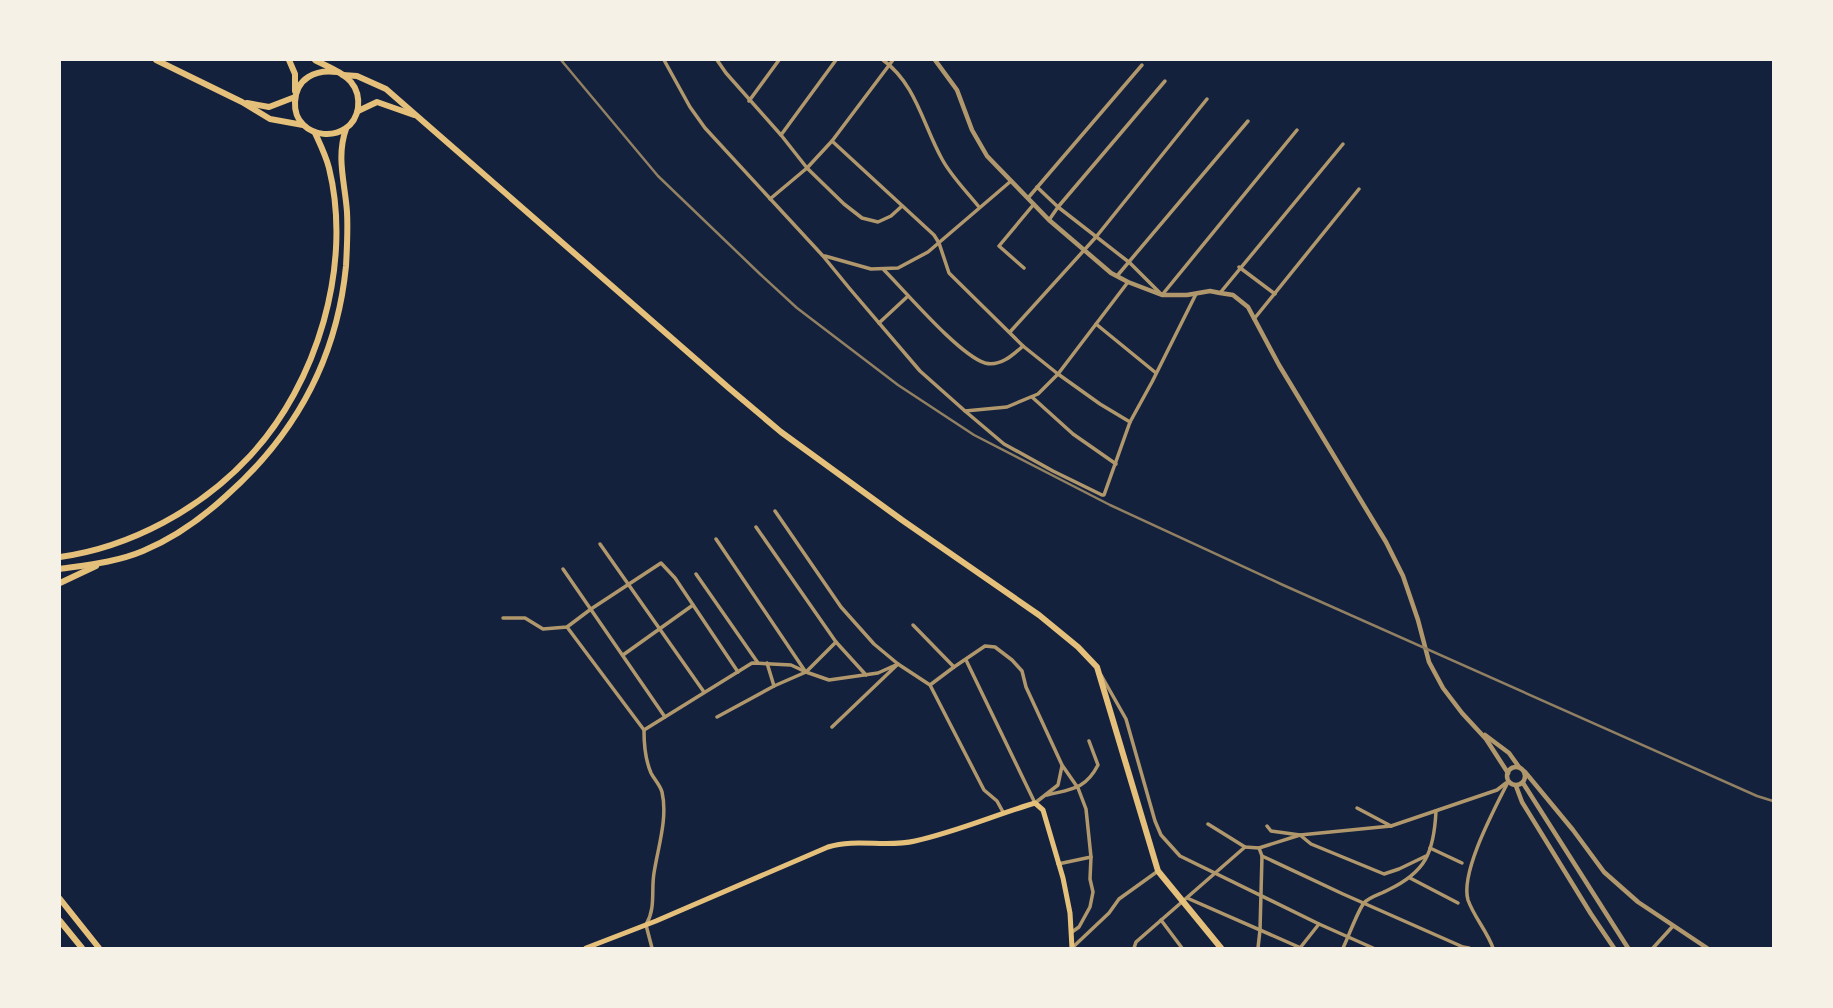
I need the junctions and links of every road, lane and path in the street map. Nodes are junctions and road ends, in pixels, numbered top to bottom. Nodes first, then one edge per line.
1 (156, 60) edge
2 (289, 60) edge
3 (315, 60) edge
4 (664, 60) edge
5 (717, 60) edge
6 (779, 60) edge
7 (836, 60) edge
8 (883, 60) edge
9 (935, 60) edge
10 (891, 62) edge
11 (1142, 65) dead end
12 (340, 73) junction
13 (1165, 81) dead end
14 (295, 97) junction
15 (1207, 99) dead end
16 (750, 101) junction
17 (242, 102) junction
18 (358, 111) junction
19 (420, 118) junction
20 (1248, 121) dead end
21 (303, 125) junction
22 (346, 129) junction
23 (1297, 130) dead end
24 (315, 133) junction
25 (781, 135) junction
26 (832, 141) junction
27 (1343, 144) dead end
28 (807, 167) junction
29 (1011, 181) junction
30 (1037, 187) junction
31 (1359, 189) dead end
32 (1028, 198) junction
33 (770, 199) junction
34 (1034, 204) junction
35 (902, 206) junction
36 (979, 207) junction
37 (1058, 207) junction
38 (1049, 220) junction
39 (1096, 237) junction
40 (939, 243) junction
41 (1083, 250) junction
42 (823, 256) junction
43 (1130, 263) junction
44 (1024, 268) dead end
45 (1240, 268) junction
46 (884, 270) junction
47 (1117, 276) junction
48 (1128, 282) junction
49 (1220, 293) junction
50 (1196, 294) junction
51 (1275, 294) junction
52 (908, 295) junction
53 (1163, 295) junction
54 (1254, 319) junction
55 (879, 323) junction
56 (1096, 324) junction
57 (1010, 332) junction
58 (1023, 346) junction
59 (1157, 373) junction
60 (1058, 374) junction
61 (1032, 397) junction
62 (965, 411) junction
63 (1130, 422) junction
64 (1116, 464) junction
65 (775, 511) dead end
66 (756, 527) dead end
67 (716, 539) dead end
68 (600, 544) dead end
69 (60, 557) edge
70 (106, 562) junction
71 (60, 569) edge
72 (563, 569) dead end
73 (696, 573) dead end
74 (60, 583) edge
75 (628, 584) junction
76 (693, 605) junction
77 (591, 609) junction
78 (503, 618) dead end
79 (913, 625) dead end
80 (567, 627) junction
81 (660, 629) junction
82 (836, 642) junction
83 (623, 655) junction
84 (966, 660) junction
85 (758, 663) junction
86 (767, 663) junction
87 (898, 664) junction
88 (954, 667) junction
89 (1097, 667) junction
90 (738, 672) junction
91 (806, 673) junction
92 (866, 675) junction
93 (930, 685) junction
94 (775, 686) junction
95 (704, 692) junction
96 (665, 717) junction
97 (717, 717) dead end
98 (832, 727) dead end
99 (1476, 729) junction
100 (644, 730) junction
101 (1089, 741) dead end
102 (1062, 765) junction
103 (1519, 767) junction
104 (1525, 772) junction
105 (1508, 773) junction
106 (1508, 782) junction
107 (1523, 783) junction
108 (1516, 786) junction
109 (1078, 788) junction
110 (1044, 796) junction
111 (1035, 803) junction
112 (1357, 808) dead end
113 (1436, 811) junction
114 (1003, 812) junction
115 (1208, 824) dead end
116 (1267, 826) dead end
117 (1391, 826) junction
118 (1300, 835) junction
119 (1245, 848) junction
120 (1259, 848) junction
121 (1430, 848) junction
122 (1428, 855) junction
123 (1262, 856) junction
124 (1091, 857) junction
125 (1058, 863) junction
126 (1462, 863) dead end
127 (1158, 872) junction
128 (1214, 873) junction
129 (1410, 877) junction
130 (1260, 896) junction
131 (60, 899) edge
132 (1185, 900) junction
133 (1364, 902) junction
134 (1458, 903) dead end
135 (1161, 920) junction
136 (60, 921) edge
137 (1319, 924) junction
138 (646, 925) junction
139 (1673, 926) junction
140 (1260, 930) junction
141 (1071, 932) junction
142 (1348, 938) junction
143 (82, 948) edge
144 (99, 948) edge
145 (586, 948) edge
146 (652, 948) edge
147 (1072, 948) edge
148 (1134, 948) edge
149 (1182, 948) edge
150 (1221, 948) edge
151 (1258, 948) edge
152 (1300, 948) edge
153 (1343, 948) edge
154 (1373, 948) edge
155 (1469, 948) edge
156 (1493, 948) edge
157 (1615, 948) edge
158 (1628, 948) edge
159 (1653, 948) edge
160 (1707, 948) edge

1 - 17 main road
2 - 14 main road
3 - 12 main road
4 - 33 street
5 - 16 street
6 - 16 street
7 - 25 street
8 - 10 street
9 - 29 street
10 - 26 street
10 - 36 street
11 - 30 street
12 - 14 main road
12 - 18 main road
12 - 19 main road
13 - 37 street
14 - 17 main road
14 - 21 main road
15 - 39 street
16 - 25 street
17 - 21 main road
18 - 19 main road
18 - 22 main road
19 - 89 main road
20 - 43 street
21 - 24 main road
22 - 24 main road
22 - 70 main road
23 - 53 street
24 - 69 main road
25 - 28 street
26 - 28 street
26 - 35 street
27 - 45 street
28 - 33 street
28 - 35 street
29 - 32 street
29 - 36 street
30 - 32 street
30 - 37 street
31 - 51 street
32 - 34 street
33 - 42 street
34 - 38 street
34 - 44 street
35 - 40 street
36 - 40 street
37 - 38 street
37 - 39 street
38 - 41 street
39 - 41 street
39 - 43 street
40 - 46 street
40 - 57 street
41 - 47 street
41 - 57 street
42 - 46 street
42 - 55 street
43 - 47 street
43 - 53 street
45 - 49 street
45 - 51 street
46 - 52 street
47 - 48 street
48 - 53 street
48 - 56 street
49 - 50 street
49 - 54 street
50 - 53 street
50 - 59 street
51 - 54 street
52 - 55 street
52 - 58 street
54 - 99 street
55 - 62 street
56 - 59 street
56 - 60 street
57 - 58 street
58 - 60 street
59 - 63 street
60 - 61 street
60 - 63 street
61 - 62 street
61 - 64 street
62 - 64 street
63 - 64 street
65 - 87 street
66 - 82 street
67 - 91 street
68 - 75 street
70 - 71 main road
70 - 74 main road
72 - 77 street
73 - 85 street
75 - 76 street
75 - 77 street
75 - 81 street
76 - 81 street
76 - 90 street
77 - 80 street
77 - 83 street
78 - 80 street
79 - 88 street
80 - 100 street
81 - 83 street
81 - 95 street
82 - 91 street
82 - 92 street
83 - 96 street
84 - 88 street
84 - 102 street
84 - 111 street
85 - 86 street
85 - 90 street
86 - 91 street
86 - 94 street
87 - 92 street
87 - 93 street
87 - 98 street
88 - 93 street
89 - 127 main road
89 - 128 street
90 - 95 street
91 - 92 street
91 - 94 street
93 - 114 street
94 - 97 street
95 - 96 street
96 - 100 street
99 - 103 street
99 - 105 street
100 - 138 street
101 - 109 street
102 - 109 street
102 - 110 street
103 - 104 street
103 - 105 street
104 - 107 street
104 - 139 street
105 - 106 street
106 - 108 street
106 - 113 street
106 - 156 street
107 - 108 street
107 - 158 street
108 - 157 street
109 - 110 street
109 - 124 street
110 - 111 street
111 - 114 main road
111 - 125 main road
112 - 117 street
113 - 117 street
113 - 121 street
114 - 138 main road
115 - 119 street
116 - 118 street
117 - 118 street
118 - 120 street
118 - 122 street
119 - 120 street
119 - 128 street
120 - 123 street
121 - 122 street
121 - 126 street
122 - 129 street
123 - 130 street
123 - 133 street
124 - 125 street
124 - 141 street
125 - 141 main road
127 - 132 main road
127 - 147 street
128 - 130 street
128 - 132 street
129 - 133 street
129 - 134 street
130 - 137 street
130 - 140 street
131 - 144 main road
132 - 135 street
132 - 140 street
132 - 150 main road
133 - 142 street
133 - 155 street
135 - 148 street
135 - 149 street
136 - 143 main road
137 - 142 street
137 - 152 street
138 - 145 main road
138 - 146 street
139 - 159 street
139 - 160 street
140 - 151 street
140 - 152 street
141 - 147 main road
142 - 153 street
142 - 154 street

